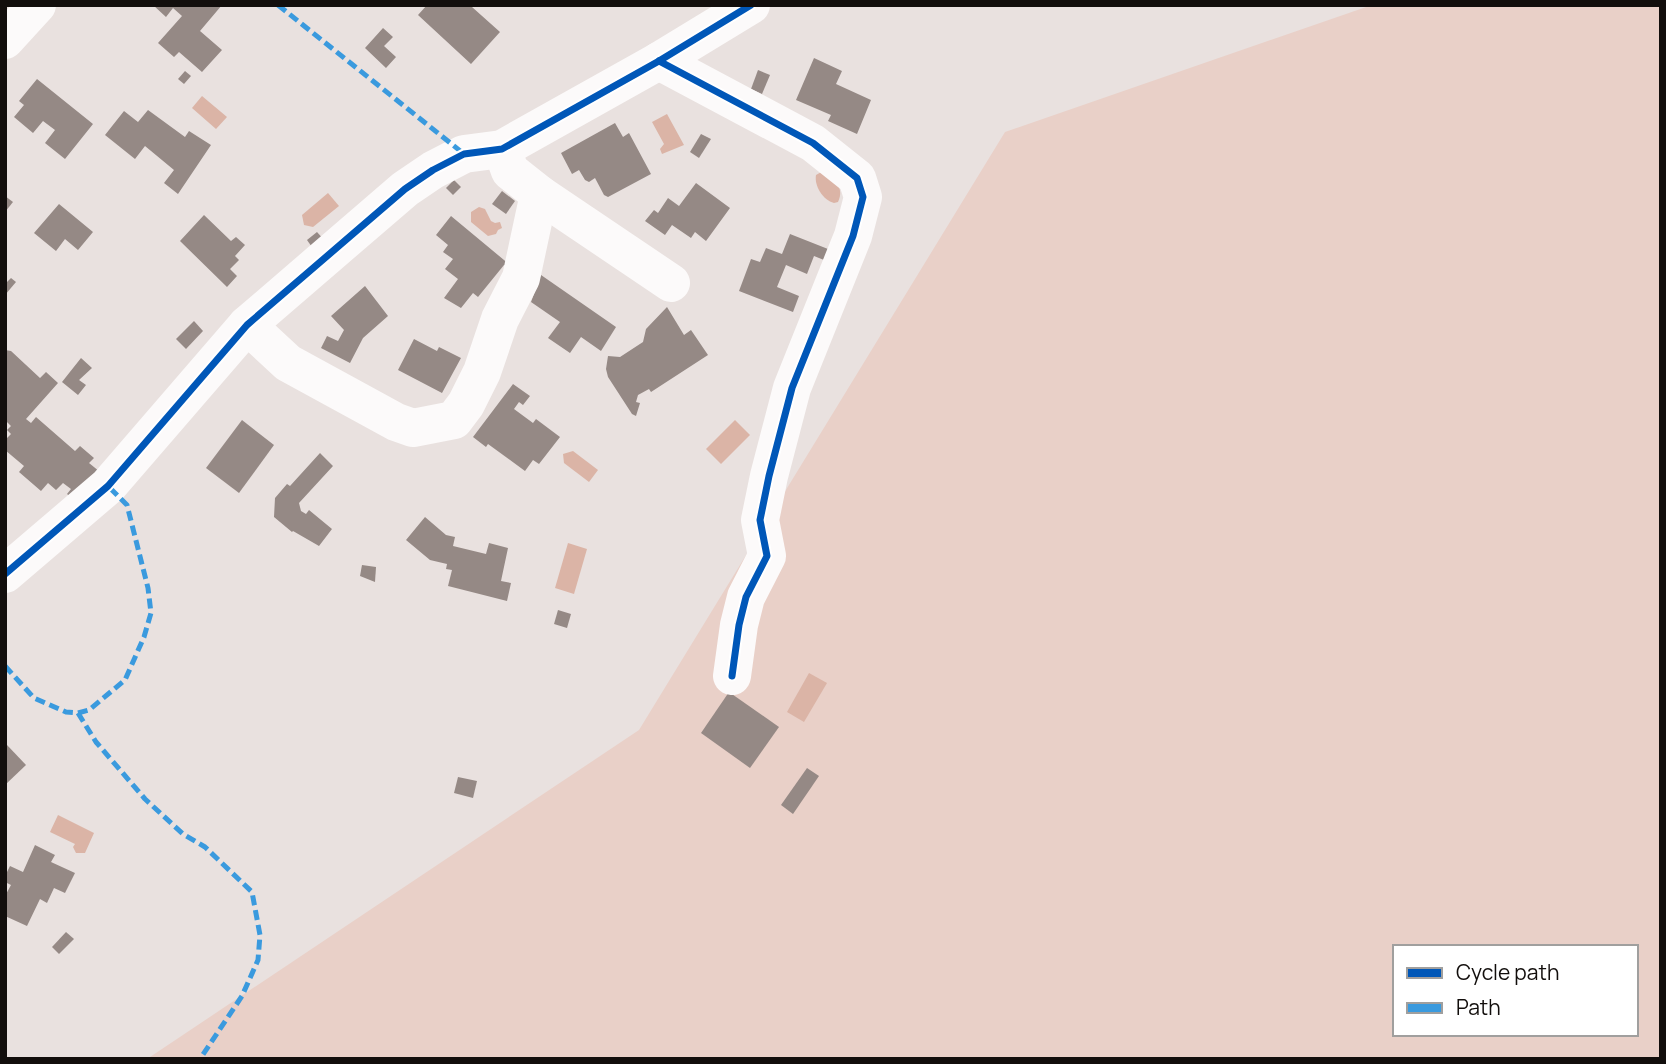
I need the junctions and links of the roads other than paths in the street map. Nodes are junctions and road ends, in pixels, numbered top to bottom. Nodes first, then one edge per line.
1 (37, 5) edge
2 (751, 5) edge
3 (5, 40) edge
4 (659, 61) junction
5 (502, 149) junction
6 (539, 194) junction
7 (671, 283) dead end
8 (247, 325) junction
9 (5, 574) edge
10 (732, 676) dead end

1 - 3 street
2 - 4 street
4 - 5 street
4 - 10 street
5 - 6 street
5 - 8 street
6 - 7 street
6 - 8 street
8 - 9 street

